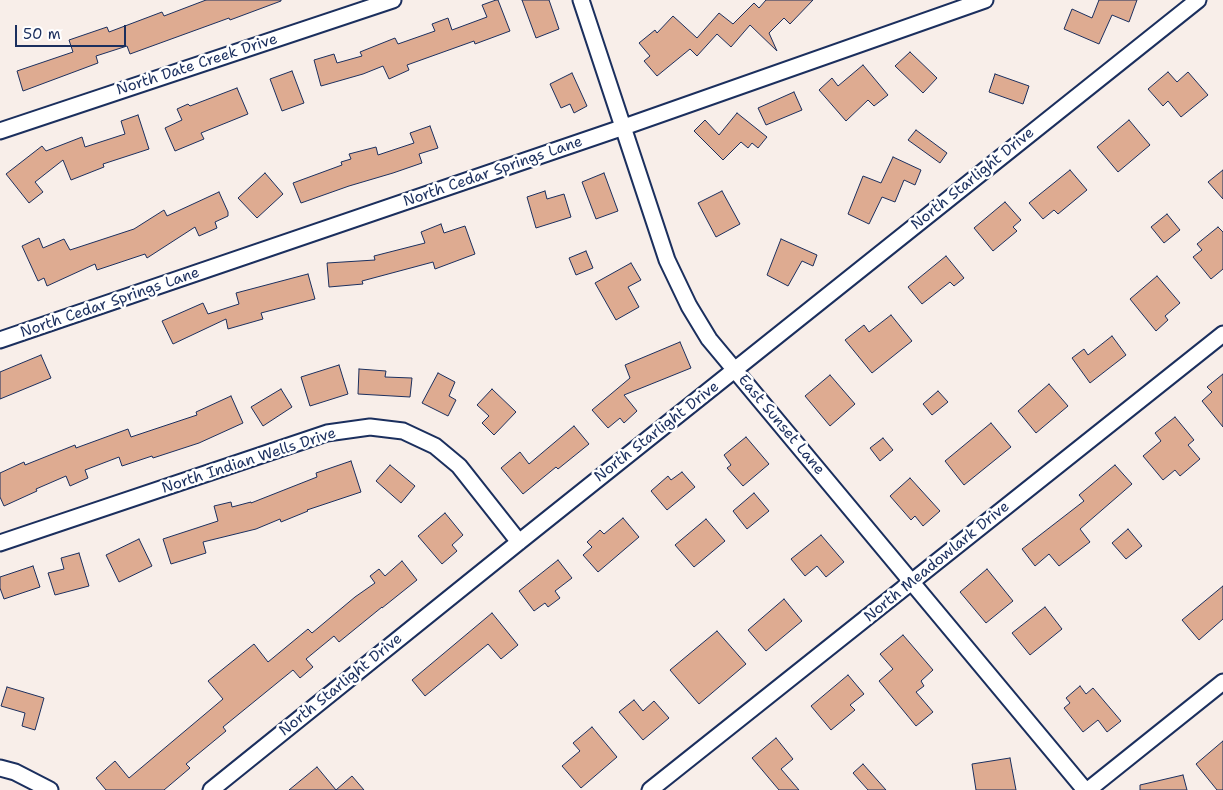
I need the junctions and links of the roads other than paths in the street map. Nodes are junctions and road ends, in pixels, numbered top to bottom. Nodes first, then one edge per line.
1 (394, 0) edge
2 (581, 0) edge
3 (985, 0) edge
4 (1192, 2) edge
5 (624, 127) junction
6 (0, 130) edge
7 (1223, 334) edge
8 (0, 340) edge
9 (735, 370) junction
10 (519, 542) junction
11 (0, 543) edge
12 (912, 583) junction
13 (1223, 682) edge
14 (0, 768) edge
15 (50, 790) edge
16 (211, 790) edge
17 (650, 790) edge
18 (1086, 790) edge

1 - 6 street, North Date Creek Drive
2 - 5 street, East Sunset Lane
3 - 5 street, North Cedar Springs Lane
4 - 9 street, North Starlight Drive
5 - 8 street, North Cedar Springs Lane
5 - 9 street, East Sunset Lane
7 - 12 street, North Meadowlark Drive
9 - 10 street, North Starlight Drive
9 - 12 street, East Sunset Lane
10 - 11 street, North Indian Wells Drive
10 - 16 street, North Starlight Drive
12 - 17 street, North Meadowlark Drive
12 - 18 street, East Sunset Lane
13 - 18 street
14 - 15 street

